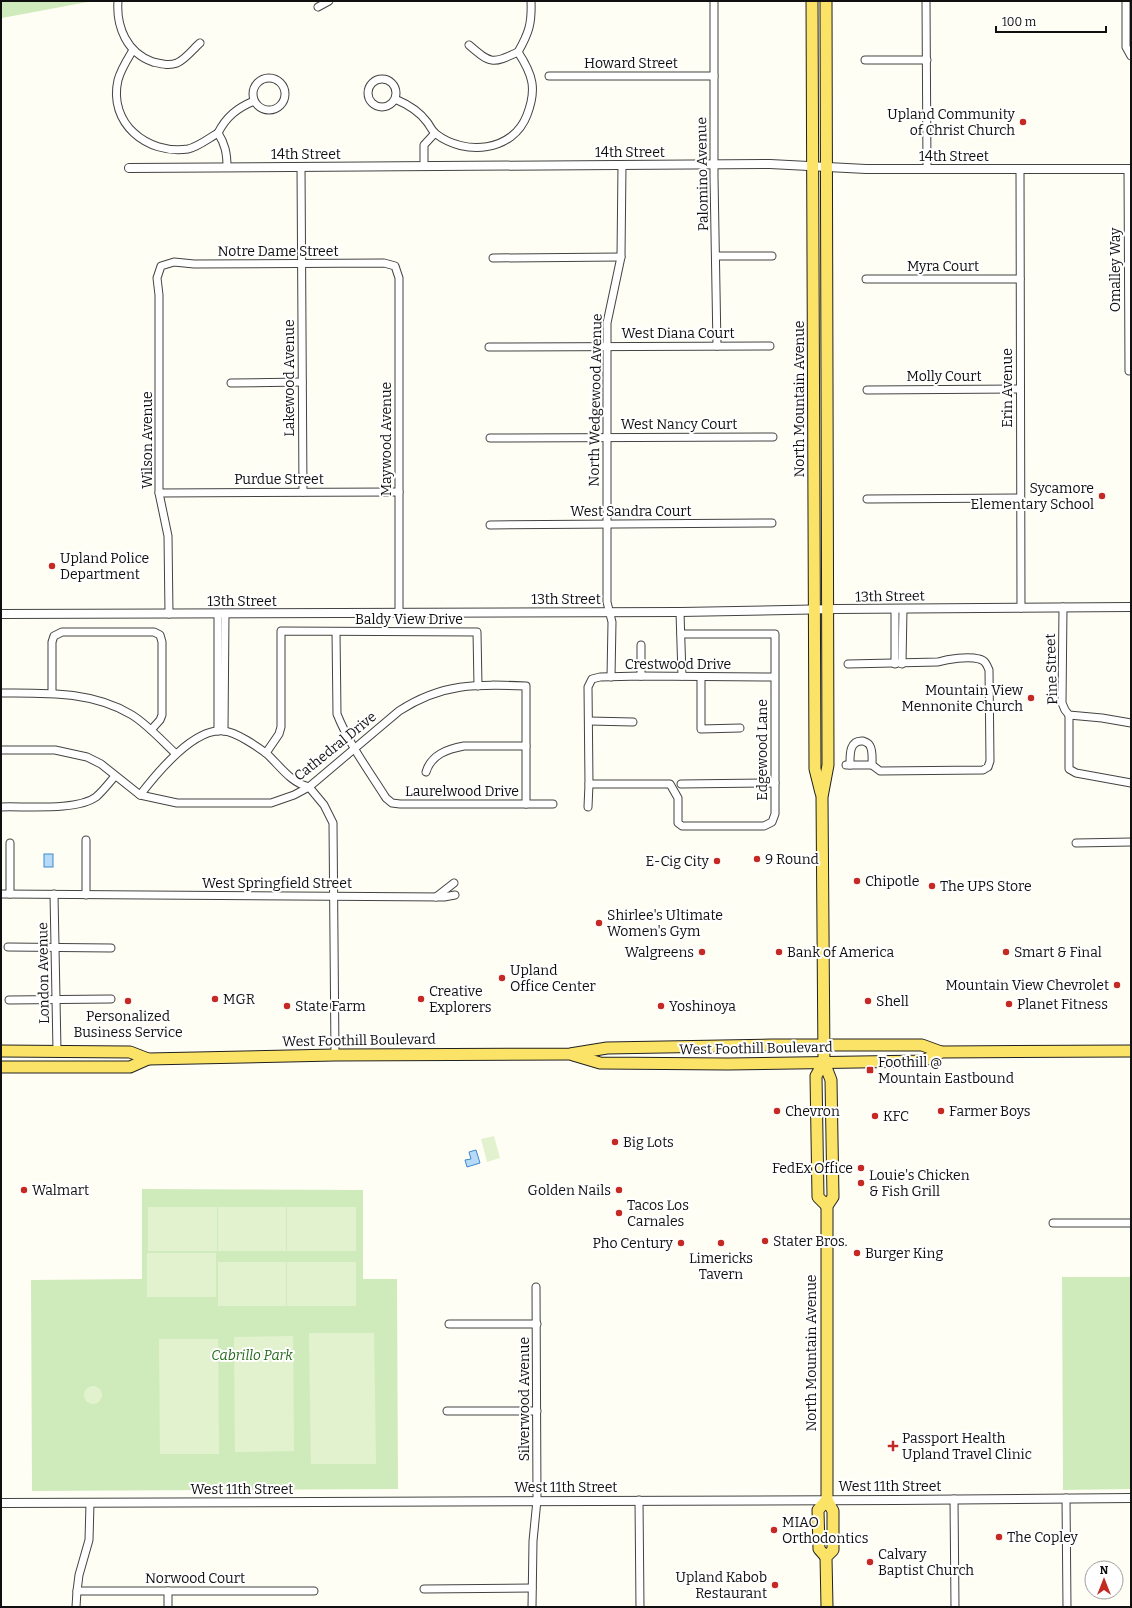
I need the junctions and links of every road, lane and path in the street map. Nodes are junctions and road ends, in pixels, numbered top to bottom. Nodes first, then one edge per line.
1 (118, 1) edge
2 (329, 1) edge
3 (531, 1) edge
4 (714, 1) edge
5 (812, 1) edge
6 (826, 1) edge
7 (926, 1) edge
8 (1126, 1) edge
9 (318, 7) dead end
10 (200, 42) dead end
11 (469, 45) dead end
12 (133, 50) junction
13 (518, 52) junction
14 (1131, 56) edge
15 (865, 60) dead end
16 (927, 60) junction
17 (549, 76) dead end
18 (714, 76) junction
19 (395, 99) junction
20 (254, 101) junction
21 (218, 133) junction
22 (435, 133) junction
23 (622, 165) junction
24 (714, 165) junction
25 (424, 166) junction
26 (812, 166) junction
27 (227, 167) junction
28 (301, 167) junction
29 (826, 167) junction
30 (129, 168) dead end
31 (927, 168) junction
32 (1020, 169) junction
33 (1130, 169) edge
34 (716, 256) junction
35 (772, 256) dead end
36 (621, 257) junction
37 (493, 258) dead end
38 (301, 264) junction
39 (161, 266) joint
40 (395, 266) joint
41 (866, 279) dead end
42 (1020, 279) junction
43 (606, 346) junction
44 (717, 346) junction
45 (770, 346) dead end
46 (489, 347) dead end
47 (1128, 371) dead end
48 (302, 382) junction
49 (231, 383) dead end
50 (1020, 389) junction
51 (867, 390) dead end
52 (606, 436) junction
53 (772, 437) dead end
54 (490, 438) dead end
55 (303, 492) junction
56 (399, 492) junction
57 (159, 493) junction
58 (1020, 498) junction
59 (867, 499) dead end
60 (772, 523) dead end
61 (607, 524) junction
62 (490, 525) dead end
63 (1063, 607) junction
64 (1131, 607) edge
65 (1021, 608) junction
66 (899, 609) junction
67 (828, 610) junction
68 (815, 611) junction
69 (609, 612) junction
70 (680, 612) junction
71 (399, 613) junction
72 (1, 614) edge
73 (169, 614) junction
74 (222, 614) junction
75 (336, 632) junction
76 (681, 634) junction
77 (641, 645) dead end
78 (848, 664) dead end
79 (894, 664) junction
80 (902, 664) junction
81 (641, 676) junction
82 (682, 676) junction
83 (612, 677) junction
84 (701, 677) junction
85 (774, 677) junction
86 (478, 686) junction
87 (1, 693) edge
88 (52, 693) junction
89 (1069, 715) junction
90 (589, 721) junction
91 (633, 722) dead end
92 (1131, 723) edge
93 (740, 728) dead end
94 (151, 730) junction
95 (221, 731) junction
96 (526, 746) junction
97 (355, 749) junction
98 (1, 750) edge
99 (266, 753) junction
100 (176, 754) junction
101 (872, 765) junction
102 (426, 772) dead end
103 (115, 776) junction
104 (775, 783) junction
105 (1131, 783) edge
106 (589, 784) junction
107 (680, 784) dead end
108 (309, 787) junction
109 (140, 795) junction
110 (822, 797) junction
111 (526, 804) junction
112 (553, 804) dead end
113 (1, 806) edge
114 (588, 807) dead end
115 (86, 840) dead end
116 (1131, 842) edge
117 (10, 843) dead end
118 (1076, 843) dead end
119 (454, 883) dead end
120 (1, 894) edge
121 (10, 894) junction
122 (54, 894) junction
123 (86, 895) junction
124 (455, 895) dead end
125 (334, 896) junction
126 (436, 897) junction
127 (55, 946) junction
128 (8, 947) dead end
129 (111, 948) dead end
130 (111, 999) dead end
131 (9, 1000) dead end
132 (56, 1000) junction
133 (824, 1045) junction
134 (1, 1051) edge
135 (57, 1051) junction
136 (1131, 1051) edge
137 (125, 1052) junction
138 (941, 1052) junction
139 (570, 1054) junction
140 (335, 1055) junction
141 (148, 1059) junction
142 (824, 1062) junction
143 (1, 1067) edge
144 (77, 1067) junction
145 (1131, 1223) edge
146 (1053, 1224) dead end
147 (536, 1287) dead end
148 (449, 1324) dead end
149 (537, 1324) junction
150 (447, 1411) dead end
151 (537, 1411) junction
152 (1066, 1498) junction
153 (1131, 1498) edge
154 (954, 1499) junction
155 (537, 1500) junction
156 (639, 1500) junction
157 (827, 1500) junction
158 (1, 1503) edge
159 (90, 1503) junction
160 (532, 1588) junction
161 (424, 1589) dead end
162 (76, 1591) junction
163 (168, 1591) junction
164 (314, 1591) dead end
165 (76, 1607) edge
166 (168, 1607) edge
167 (532, 1607) edge
168 (640, 1607) edge
169 (827, 1607) edge
170 (954, 1607) edge
171 (1067, 1607) edge

1 - 12 street
2 - 9 street
3 - 13 street
4 - 18 street, Palomino Avenue
5 - 26 main road, North Mountain Avenue
6 - 29 main road, North Mountain Avenue
7 - 16 street
8 - 14 street
10 - 12 street
11 - 13 street
12 - 21 street
13 - 22 street
15 - 16 street
16 - 31 street
17 - 18 street, Howard Street
18 - 24 street, Palomino Avenue
19 - 19 street
19 - 22 street
20 - 20 street
20 - 21 street
21 - 27 street
22 - 25 street
23 - 24 street, 14th Street
23 - 25 street, 14th Street
23 - 36 street, North Wedgewood Avenue
24 - 26 street, 14th Street
24 - 34 street, Palomino Avenue
25 - 28 street, 14th Street
26 - 29 street, 14th Street
26 - 68 main road, North Mountain Avenue
27 - 28 street, 14th Street
27 - 30 street, 14th Street
28 - 38 street, Lakewood Avenue
29 - 31 street, 14th Street
29 - 67 main road, North Mountain Avenue
31 - 32 street, 14th Street
32 - 33 street, 14th Street
32 - 42 street, Erin Avenue
33 - 47 street, Omalley Way
34 - 35 street
34 - 44 street, Palomino Avenue
36 - 37 street
36 - 43 street, North Wedgewood Avenue
38 - 39 street, Notre Dame Street
38 - 40 street, Notre Dame Street
38 - 48 street, Lakewood Avenue
39 - 57 street, Wilson Avenue
40 - 56 street, Maywood Avenue
41 - 42 street, Myra Court
42 - 50 street, Erin Avenue
43 - 44 street, West Diana Court
43 - 46 street, West Diana Court
43 - 52 street, North Wedgewood Avenue
44 - 45 street, West Diana Court
48 - 49 street
48 - 55 street, Lakewood Avenue
50 - 51 street, Molly Court
50 - 58 street, Erin Avenue
52 - 53 street, West Nancy Court
52 - 54 street, West Nancy Court
52 - 61 street, North Wedgewood Avenue
55 - 56 street, Purdue Street
55 - 57 street, Purdue Street
56 - 71 street, Maywood Avenue
57 - 73 street, Wilson Avenue
58 - 59 street
58 - 65 street, Erin Avenue
60 - 61 street, West Sandra Court
61 - 62 street, West Sandra Court
61 - 69 street, North Wedgewood Avenue
63 - 64 street, 13th Street
63 - 65 street, 13th Street
63 - 89 street, Pine Street
65 - 66 street, 13th Street
66 - 67 street, 13th Street
66 - 79 street
66 - 80 street
67 - 68 street, 13th Street
67 - 110 main road, North Mountain Avenue
68 - 70 street, 13th Street
68 - 110 main road, North Mountain Avenue
69 - 70 street, 13th Street
69 - 71 street, 13th Street
69 - 83 street, North Wedgewood Avenue
70 - 76 street
71 - 74 street, 13th Street
72 - 73 street, 13th Street
73 - 74 street, 13th Street
74 - 95 street
75 - 86 street, Baldy View Drive
75 - 97 street, Laurelwood Drive
75 - 99 street
76 - 82 street
76 - 85 street, Edgewood Lane
77 - 81 street
78 - 79 street
79 - 80 street
80 - 101 street
81 - 82 street, Crestwood Drive
81 - 83 street, Crestwood Drive
82 - 84 street, Crestwood Drive
83 - 90 street, Crestwood Drive
84 - 85 street, Crestwood Drive
84 - 93 street
85 - 104 street, Edgewood Lane
86 - 96 street, Cathedral Drive
86 - 97 street, Cathedral Drive
87 - 88 street
88 - 94 street
88 - 94 street
89 - 92 street, Pine Street
89 - 105 street
90 - 91 street
90 - 106 street
94 - 100 street
95 - 99 street
95 - 100 street
96 - 102 street
96 - 111 street
97 - 108 street, Cathedral Drive
97 - 111 street, Laurelwood Drive
98 - 103 street, Cathedral Drive
99 - 108 street
100 - 109 street
101 - 101 street
103 - 109 street, Cathedral Drive
103 - 113 street
104 - 106 street, Edgewood Lane
104 - 107 street
106 - 114 street
108 - 109 street, Cathedral Drive
108 - 125 street
110 - 133 main road, North Mountain Avenue
111 - 112 street, Laurelwood Drive
115 - 123 street
116 - 118 street
117 - 121 street
119 - 126 street
120 - 121 street, West Springfield Street
121 - 122 street, West Springfield Street
122 - 123 street, West Springfield Street
122 - 127 street, London Avenue
123 - 125 street, West Springfield Street
124 - 126 street, West Springfield Street
125 - 126 street, West Springfield Street
125 - 140 street
127 - 128 street
127 - 129 street
127 - 132 street, London Avenue
130 - 132 street
131 - 132 street
132 - 135 street, London Avenue
133 - 138 main road, West Foothill Boulevard
133 - 139 main road, West Foothill Boulevard
133 - 142 main road, North Mountain Avenue
134 - 135 main road, West Foothill Boulevard
135 - 137 main road, West Foothill Boulevard
136 - 138 main road, West Foothill Boulevard
137 - 141 main road, West Foothill Boulevard
137 - 144 main road
138 - 142 main road, West Foothill Boulevard
139 - 140 main road, West Foothill Boulevard
139 - 142 main road, West Foothill Boulevard
140 - 141 main road, West Foothill Boulevard
141 - 144 main road, West Foothill Boulevard
142 - 157 main road, North Mountain Avenue
143 - 144 main road, West Foothill Boulevard
145 - 146 street
147 - 149 street, Silverwood Avenue
148 - 149 street
149 - 151 street, Silverwood Avenue
150 - 151 street
151 - 155 street, Silverwood Avenue
152 - 153 street, West 11th Street
152 - 154 street, West 11th Street
152 - 171 street
154 - 157 street, West 11th Street
154 - 170 street
155 - 156 street, West 11th Street
155 - 159 street, West 11th Street
155 - 160 street, Silverwood Avenue
156 - 157 street, West 11th Street
156 - 168 street
157 - 169 main road, North Mountain Avenue
158 - 159 street, West 11th Street
159 - 162 street
160 - 161 street
160 - 167 street, Silverwood Avenue
162 - 163 street, Norwood Court
162 - 165 street
163 - 164 street, Norwood Court
163 - 166 street

